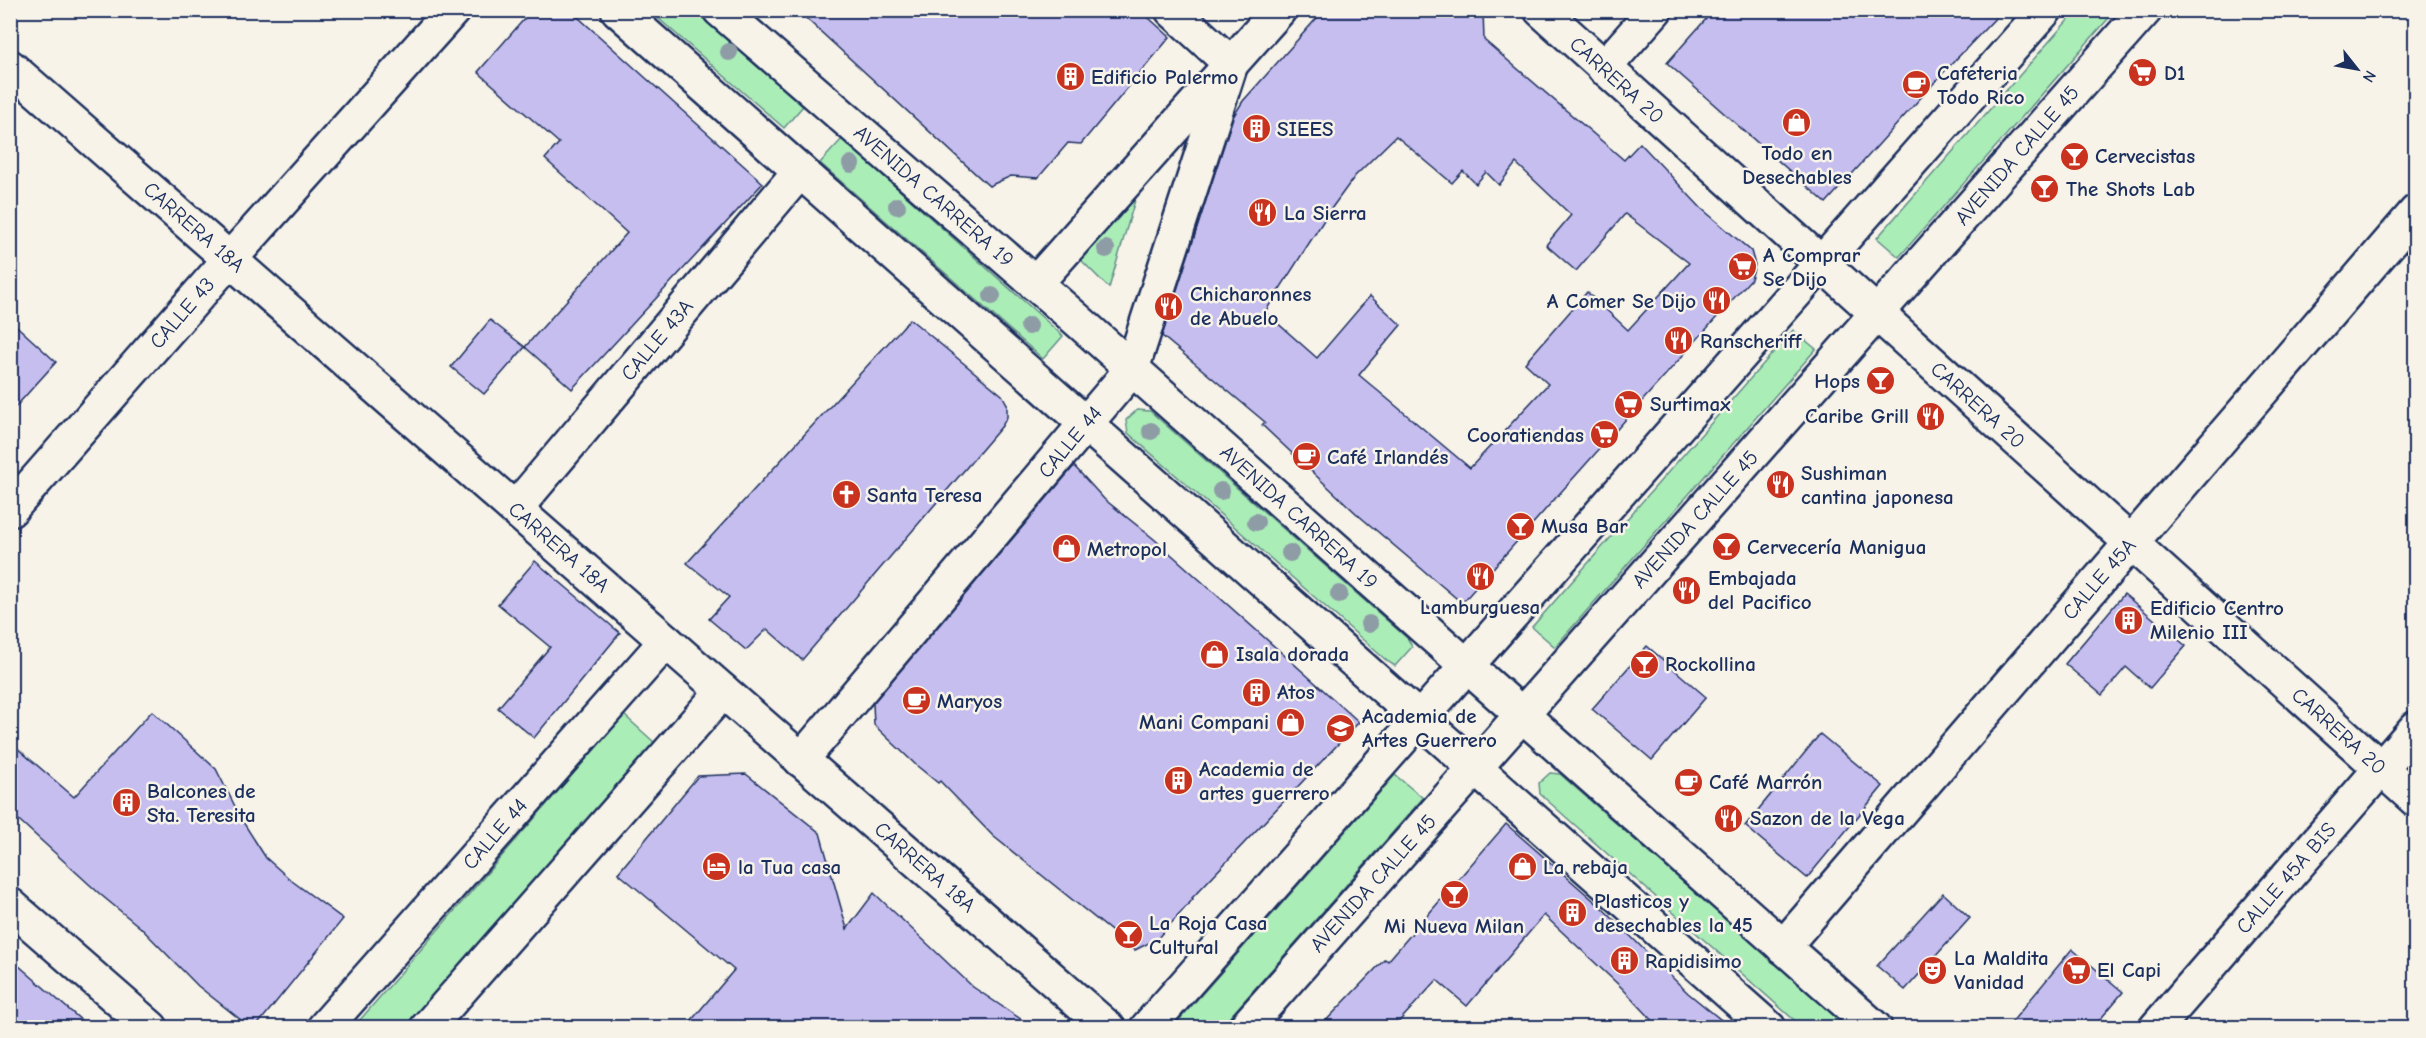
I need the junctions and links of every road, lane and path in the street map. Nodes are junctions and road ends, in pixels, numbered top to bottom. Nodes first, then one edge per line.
1 (453, 10) edge
2 (618, 10) edge
3 (720, 10) edge
4 (1172, 10) edge
5 (1279, 10) edge
6 (1541, 10) edge
7 (1655, 10) edge
8 (2045, 10) edge
9 (2145, 10) edge
10 (1231, 64) junction
11 (10, 67) edge
12 (1604, 68) junction
13 (800, 171) junction
14 (2415, 212) edge
15 (230, 259) junction
16 (1820, 264) junction
17 (1035, 284) junction
18 (1877, 314) junction
19 (1132, 369) junction
20 (1087, 423) junction
21 (14, 500) edge
22 (515, 509) junction
23 (2131, 543) junction
24 (666, 640) junction
25 (1466, 666) junction
26 (723, 691) junction
27 (1521, 716) junction
28 (1420, 719) junction
29 (2415, 728) edge
30 (801, 760) junction
31 (1476, 767) junction
32 (2381, 768) junction
33 (2415, 800) edge
34 (10, 904) edge
35 (1783, 946) junction
36 (151, 1028) edge
37 (324, 1028) edge
38 (427, 1028) edge
39 (1108, 1028) edge
40 (1147, 1028) edge
41 (1245, 1028) edge
42 (1769, 1028) edge
43 (1875, 1028) edge
44 (2156, 1028) edge

1 - 15 street, CALLE 43
2 - 13 street
3 - 17 street, AVENIDA CARRERA 19
4 - 10 street
5 - 10 street, CALLE 44
6 - 12 street, CARRERA 20
7 - 12 street
8 - 16 street
9 - 18 street, AVENIDA CALLE 45
10 - 17 street, CALLE 44
10 - 19 street, CALLE 44
11 - 15 street, CARRERA 18A
12 - 16 street, CARRERA 20
13 - 20 street
13 - 22 street, CALLE 43A
14 - 23 street, CALLE 45A
15 - 21 street, CALLE 43
15 - 22 street, CARRERA 18A
16 - 18 street, CARRERA 20
16 - 25 street
17 - 19 street, AVENIDA CARRERA 19
18 - 23 street, CARRERA 20
18 - 27 street, AVENIDA CALLE 45
19 - 20 street, CALLE 44
19 - 25 street, AVENIDA CARRERA 19
20 - 28 street
20 - 30 street, CALLE 44
22 - 24 street, CARRERA 18A
23 - 32 street, CARRERA 20
23 - 35 street, CALLE 45A
24 - 26 street, CARRERA 18A
24 - 37 street, CALLE 44
25 - 27 street, AVENIDA CARRERA 19
25 - 28 street
26 - 30 street, CARRERA 18A
26 - 38 street
27 - 31 street, AVENIDA CALLE 45
27 - 35 street, AVENIDA CARRERA 19
28 - 31 street
28 - 40 street
29 - 32 street, CALLE 45A BIS
30 - 39 street, CARRERA 18A
31 - 41 street, AVENIDA CALLE 45
31 - 42 street
32 - 33 street, CARRERA 20
32 - 44 street, CALLE 45A BIS
34 - 36 street
35 - 43 street, AVENIDA CARRERA 19

